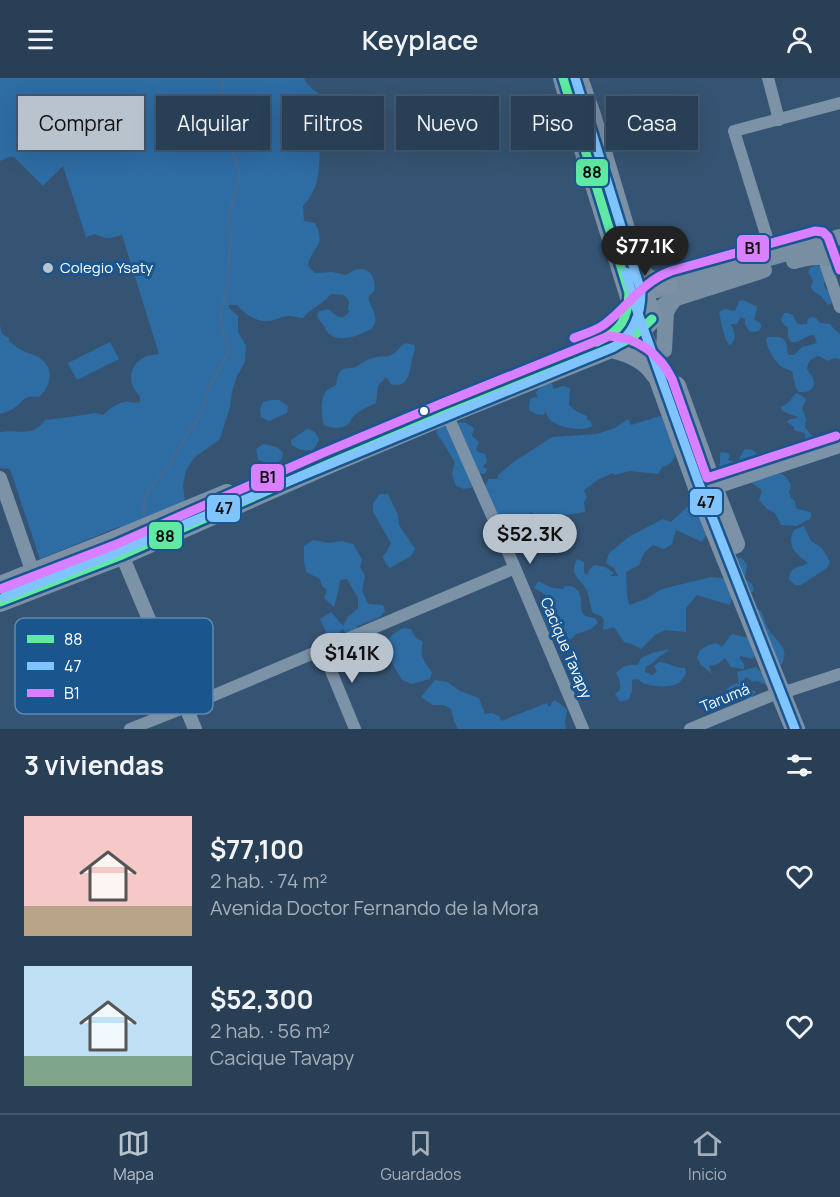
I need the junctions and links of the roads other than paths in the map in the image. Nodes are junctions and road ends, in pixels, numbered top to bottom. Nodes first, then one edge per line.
1 (564, 78) edge
2 (578, 78) edge
3 (768, 78) edge
4 (569, 96) edge
5 (840, 103) edge
6 (779, 120) junction
7 (594, 149) edge
8 (585, 150) edge
9 (620, 214) junction
10 (840, 237) edge
11 (820, 250) junction
12 (773, 257) junction
13 (840, 259) edge
14 (638, 270) junction
15 (672, 291) junction
16 (840, 307) edge
17 (641, 311) junction
18 (613, 340) junction
19 (663, 350) junction
20 (661, 383) junction
21 (447, 414) junction
22 (840, 447) edge
23 (0, 478) edge
24 (707, 491) junction
25 (119, 547) junction
26 (515, 568) junction
27 (33, 573) junction
28 (0, 586) edge
29 (0, 602) edge
30 (149, 618) edge
31 (322, 650) junction
32 (840, 674) edge
33 (786, 691) junction
34 (213, 696) edge
35 (168, 714) edge
36 (189, 714) edge
37 (130, 729) edge
38 (195, 729) edge
39 (354, 729) edge
40 (584, 729) edge
41 (690, 729) edge
42 (795, 729) edge
43 (808, 729) edge

1 - 4 highway
2 - 9 highway
3 - 6 street
5 - 6 street
6 - 12 street
7 - 9 highway
8 - 17 highway
9 - 14 highway
10 - 11 main road
11 - 12 main road
11 - 13 main road
11 - 15 main road
11 - 16 street
12 - 15 main road
14 - 15 highway
14 - 17 highway
15 - 17 main road
15 - 19 main road
17 - 18 highway
17 - 19 highway
17 - 20 highway
18 - 20 highway
18 - 21 highway
18 - 25 highway
19 - 24 highway
20 - 24 highway
21 - 25 highway
21 - 26 street, Cacique Tavapy
22 - 24 street
23 - 27 street
24 - 33 highway
25 - 27 highway
25 - 29 highway
25 - 30 street
26 - 31 street
26 - 40 street, Cacique Tavapy
27 - 28 highway
31 - 34 street
31 - 39 street
32 - 33 street, Tarumá
33 - 41 street, Tarumá
33 - 42 highway
33 - 43 highway
35 - 37 street
36 - 38 street

